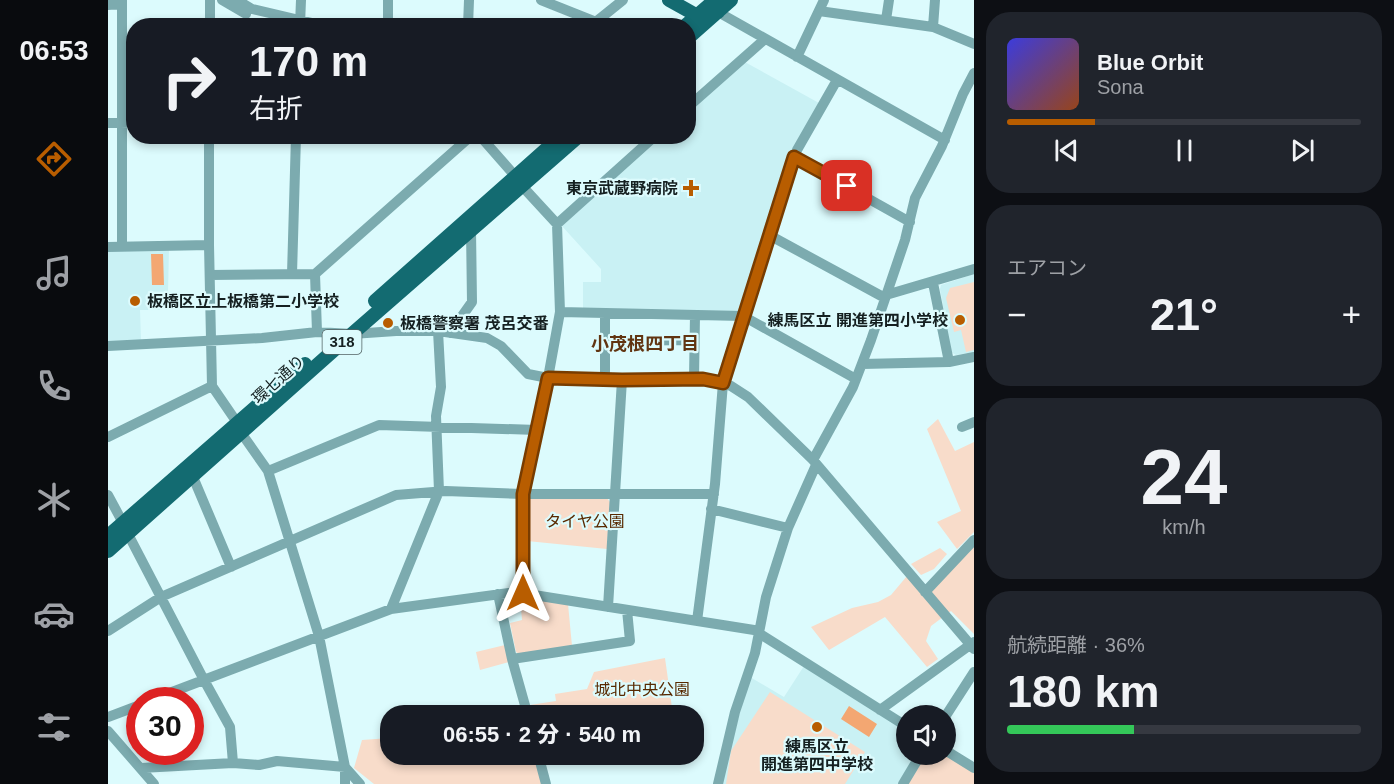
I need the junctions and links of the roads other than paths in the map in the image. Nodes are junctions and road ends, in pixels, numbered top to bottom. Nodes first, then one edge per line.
1 (210, 0) edge
2 (222, 0) edge
3 (237, 0) edge
4 (301, 0) edge
5 (388, 0) edge
6 (469, 0) edge
7 (540, 0) edge
8 (623, 0) edge
9 (669, 0) edge
10 (731, 0) edge
11 (824, 0) edge
12 (889, 0) edge
13 (935, 0) edge
14 (122, 2) edge
15 (108, 5) edge
16 (706, 7) edge
17 (819, 11) junction
18 (210, 18) edge
19 (257, 18) edge
20 (283, 18) edge
21 (300, 18) edge
22 (388, 18) edge
23 (468, 18) edge
24 (580, 18) edge
25 (601, 18) edge
26 (694, 18) edge
27 (886, 21) junction
28 (696, 24) edge
29 (933, 27) junction
30 (765, 39) junction
31 (974, 44) edge
32 (796, 57) junction
33 (974, 73) edge
34 (837, 80) junction
35 (126, 82) edge
36 (696, 100) edge
37 (126, 122) edge
38 (108, 123) edge
39 (945, 140) junction
40 (127, 144) edge
41 (209, 144) edge
42 (296, 144) edge
43 (462, 144) edge
44 (487, 144) edge
45 (554, 144) edge
46 (568, 144) edge
47 (647, 144) edge
48 (794, 157) junction
49 (519, 181) junction
50 (910, 222) junction
51 (557, 224) junction
52 (471, 230) junction
53 (769, 235) junction
54 (209, 245) junction
55 (108, 247) edge
56 (123, 247) junction
57 (974, 269) edge
58 (292, 274) junction
59 (315, 274) junction
60 (210, 275) junction
61 (933, 283) junction
62 (886, 297) junction
63 (560, 312) junction
64 (605, 313) junction
65 (695, 315) junction
66 (743, 316) junction
67 (438, 331) junction
68 (317, 332) junction
69 (345, 333) junction
70 (450, 333) junction
71 (694, 340) junction
72 (211, 341) junction
73 (605, 342) junction
74 (108, 346) edge
75 (974, 357) edge
76 (949, 362) junction
77 (862, 364) junction
78 (548, 378) junction
79 (694, 379) junction
80 (856, 379) junction
81 (605, 380) junction
82 (622, 380) junction
83 (723, 383) junction
84 (212, 386) junction
85 (974, 422) edge
86 (436, 427) junction
87 (962, 427) dead end
88 (240, 429) junction
89 (537, 430) junction
90 (108, 437) edge
91 (815, 462) junction
92 (268, 471) junction
93 (193, 477) junction
94 (440, 491) junction
95 (523, 494) junction
96 (614, 494) junction
97 (714, 494) junction
98 (108, 495) edge
99 (711, 509) junction
100 (788, 528) junction
101 (125, 529) junction
102 (108, 536) edge
103 (974, 540) edge
104 (289, 542) junction
105 (108, 551) edge
106 (231, 567) junction
107 (925, 592) junction
108 (523, 593) junction
109 (498, 594) junction
110 (161, 597) junction
111 (608, 606) junction
112 (391, 609) junction
113 (627, 609) junction
114 (697, 621) junction
115 (108, 631) edge
116 (759, 632) junction
117 (319, 636) junction
118 (973, 645) edge
119 (512, 659) junction
120 (974, 672) edge
121 (204, 680) junction
122 (185, 687) edge
123 (525, 705) edge
124 (953, 705) edge
125 (126, 710) edge
126 (880, 710) junction
127 (108, 717) edge
128 (896, 720) edge
129 (108, 731) edge
130 (120, 746) junction
131 (108, 751) edge
132 (956, 757) edge
133 (232, 763) junction
134 (541, 765) edge
135 (914, 765) edge
136 (345, 767) junction
137 (141, 768) junction
138 (974, 768) edge
139 (154, 784) edge
140 (345, 784) edge
141 (360, 784) edge
142 (546, 784) edge
143 (718, 784) edge
144 (903, 784) edge

1 - 18 street
2 - 19 street
3 - 20 street
4 - 21 street
5 - 22 street
6 - 23 street
7 - 24 street
8 - 25 street
9 - 16 main road
10 - 16 main road
11 - 17 street
12 - 27 street
13 - 29 street
14 - 15 street
14 - 35 street
16 - 26 main road
16 - 28 main road
16 - 30 street
17 - 27 street
17 - 32 street
27 - 29 street
29 - 31 street
30 - 32 street
30 - 36 street
32 - 34 street
33 - 39 street
34 - 39 street
34 - 48 street
37 - 38 street
39 - 50 street
40 - 56 street
41 - 54 street
42 - 58 street
43 - 59 street
44 - 49 street
45 - 49 main road, 環七通り / 318
46 - 49 main road, 環七通り / 318
47 - 51 street
48 - 50 street
48 - 53 street
49 - 51 street
49 - 52 main road, 環七通り / 318
49 - 69 main road, 環七通り / 318
50 - 62 street
51 - 63 street
52 - 69 main road, 環七通り / 318
52 - 70 street
53 - 62 street
53 - 66 street
54 - 56 street
54 - 60 street
55 - 56 street
57 - 61 street
58 - 59 street
58 - 60 street
59 - 68 street
60 - 72 street
61 - 62 street
61 - 76 street
62 - 77 street
63 - 64 street
63 - 78 street
64 - 65 street
64 - 73 street
65 - 66 street
65 - 71 street
66 - 80 street
66 - 83 street
67 - 69 street
67 - 70 street
67 - 86 street
68 - 69 street
68 - 72 street
69 - 88 main road, 環七通り / 318
70 - 78 street
71 - 73 street
71 - 79 street
72 - 74 street
72 - 84 street
73 - 81 street
75 - 76 street
76 - 77 street
77 - 80 street
78 - 81 street
78 - 89 street
79 - 82 street
79 - 83 street
80 - 91 street
81 - 82 street
82 - 96 street
83 - 91 street
83 - 97 street
84 - 88 street
84 - 90 street
85 - 87 street
86 - 89 street
86 - 92 street
86 - 94 street
88 - 92 street
88 - 93 main road, 環七通り / 318
88 - 101 main road, 環七通り / 318
89 - 95 street
91 - 100 street
91 - 107 street
92 - 104 street
93 - 101 main road, 環七通り / 318
93 - 106 street
94 - 95 street
94 - 104 street
94 - 112 street
95 - 96 street
95 - 108 street
96 - 97 street
96 - 111 street
97 - 99 street
98 - 101 street
99 - 100 street
99 - 114 street
100 - 116 street
101 - 102 main road, 環七通り / 318
101 - 105 main road, 環七通り / 318
101 - 110 street
103 - 107 street
104 - 106 street
104 - 117 street
106 - 110 street
107 - 118 street
108 - 109 street
108 - 111 street
109 - 112 street
109 - 119 street
110 - 115 street
110 - 121 street
111 - 113 street
112 - 117 street
113 - 114 street
113 - 119 street
114 - 116 street
116 - 126 street
116 - 143 street
117 - 121 street
117 - 136 street
118 - 126 street
119 - 123 street
120 - 124 street
121 - 122 street
121 - 133 street
125 - 127 street
126 - 128 street
129 - 130 street
130 - 131 street
130 - 137 street
132 - 138 street
133 - 136 street
133 - 137 street
134 - 142 street
135 - 144 street
136 - 140 street
136 - 141 street
137 - 139 street

